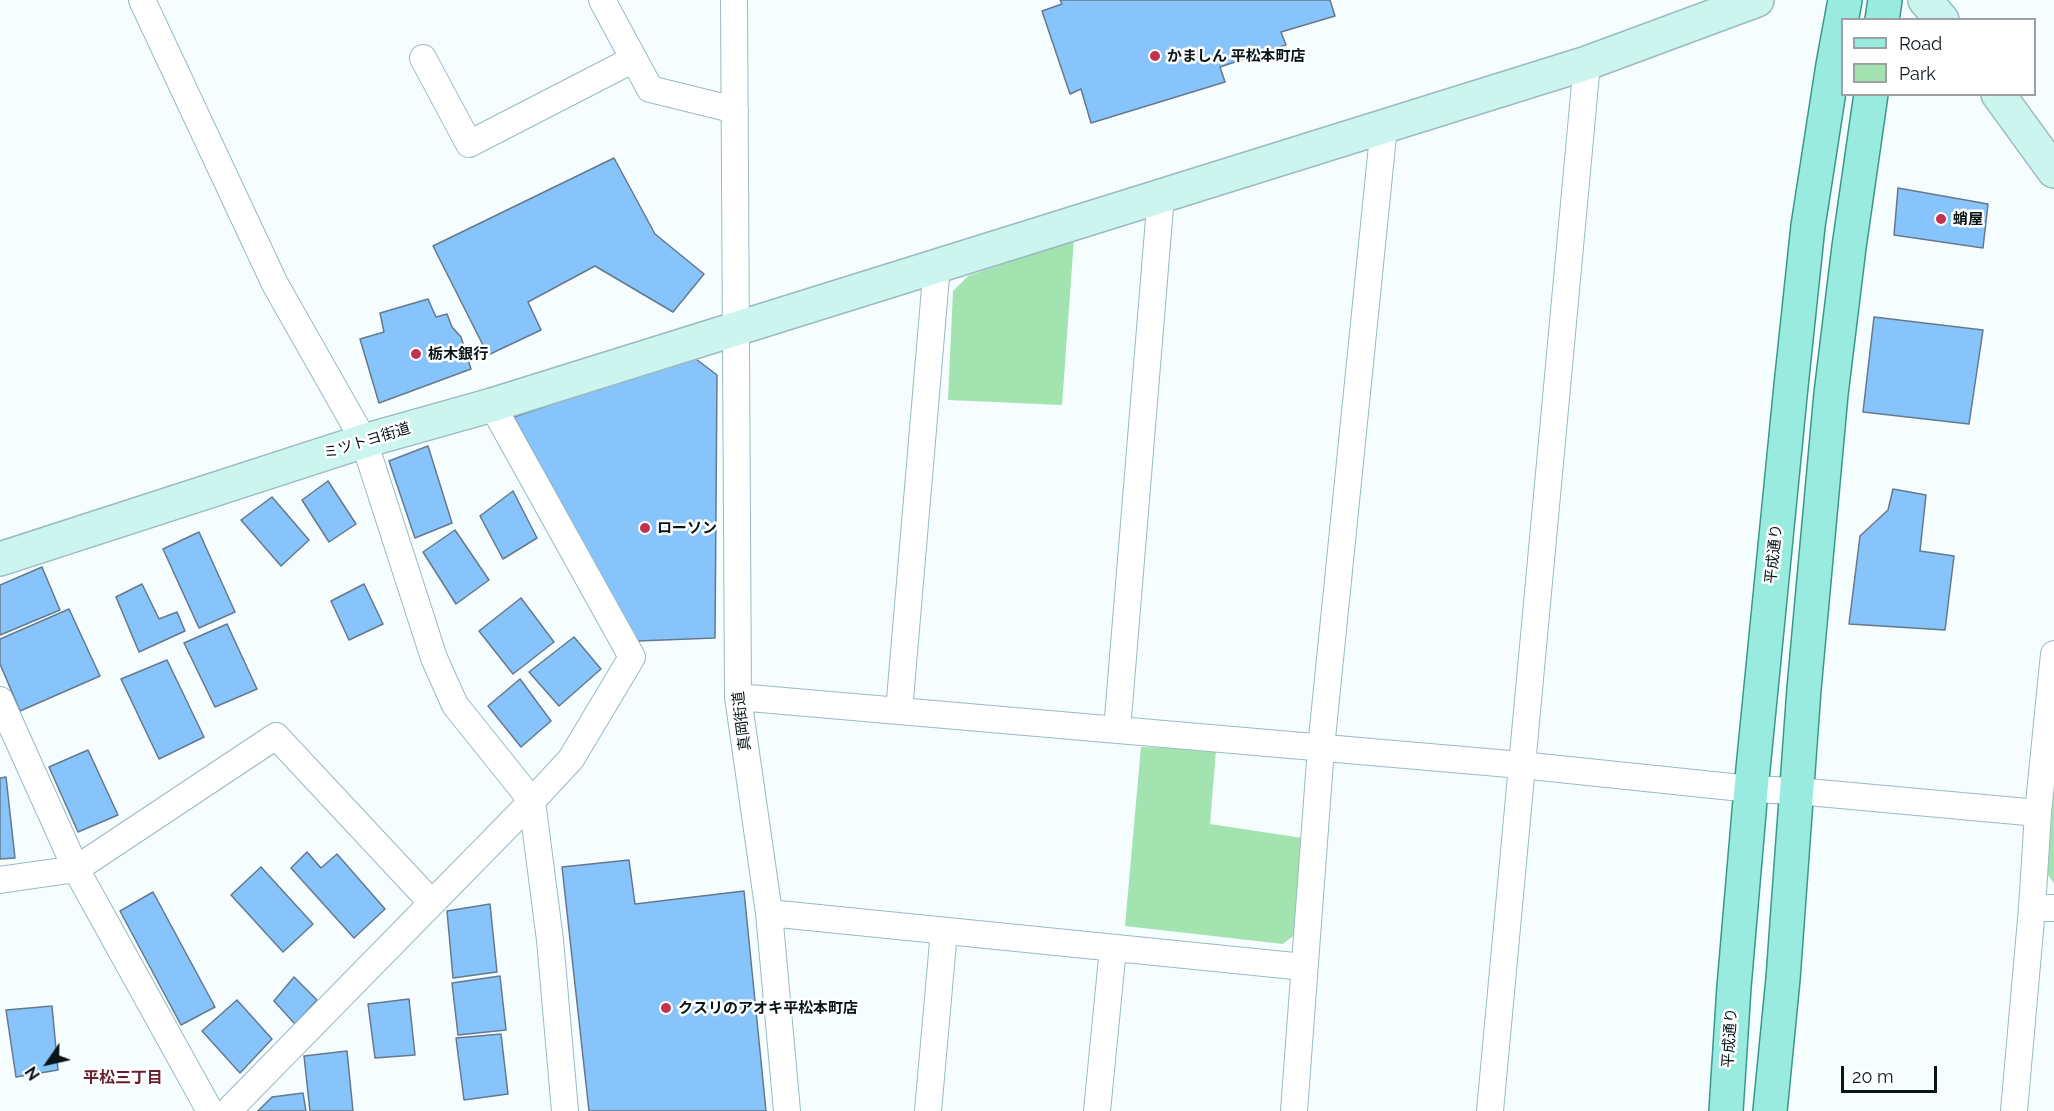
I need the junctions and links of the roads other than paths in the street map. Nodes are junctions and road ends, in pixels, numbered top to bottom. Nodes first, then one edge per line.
1 (142, 0) edge
2 (602, 0) edge
3 (734, 0) edge
4 (1757, 0) edge
5 (1845, 0) edge
6 (1886, 0) edge
7 (1925, 0) edge
8 (1842, 18) edge
9 (1882, 18) edge
10 (1940, 18) edge
11 (1841, 22) edge
12 (423, 58) dead end
13 (634, 59) junction
14 (1587, 63) junction
15 (1871, 96) edge
16 (1999, 96) edge
17 (735, 110) junction
18 (1384, 126) junction
19 (2054, 171) edge
20 (1161, 195) junction
21 (937, 265) junction
22 (735, 328) junction
23 (492, 405) junction
24 (364, 441) junction
25 (0, 559) edge
26 (2054, 654) edge
27 (738, 697) junction
28 (0, 700) edge
29 (899, 711) junction
30 (1117, 730) junction
31 (1321, 747) junction
32 (1521, 765) junction
33 (1751, 789) junction
34 (1797, 791) junction
35 (532, 801) junction
36 (2038, 813) junction
37 (76, 869) junction
38 (0, 880) edge
39 (432, 903) junction
40 (2043, 908) edge
41 (769, 913) junction
42 (944, 931) junction
43 (1113, 948) junction
44 (1304, 968) junction
45 (210, 1111) edge
46 (228, 1111) edge
47 (565, 1111) edge
48 (787, 1111) edge
49 (928, 1111) edge
50 (1097, 1111) edge
51 (1294, 1111) edge
52 (1490, 1111) edge
53 (1726, 1111) edge
54 (1770, 1111) edge
55 (2014, 1111) edge

1 - 24 street
2 - 13 street
3 - 17 street, 真岡街道
4 - 14 street, ミツトヨ街道
5 - 8 main road, 平成通り
6 - 9 main road
7 - 10 street
11 - 33 main road, 平成通り
12 - 13 street
13 - 17 street
14 - 18 street, ミツトヨ街道
14 - 32 street
15 - 34 main road
16 - 19 street
17 - 22 street, 真岡街道
18 - 20 street, ミツトヨ街道
18 - 31 street
20 - 21 street, ミツトヨ街道
20 - 30 street
21 - 22 street, ミツトヨ街道
21 - 29 street
22 - 23 street, ミツトヨ街道
22 - 27 street, 真岡街道
23 - 24 street, ミツトヨ街道
23 - 35 street
24 - 25 street, ミツトヨ街道
24 - 35 street
26 - 36 street
27 - 29 street
27 - 41 street, 真岡街道
28 - 37 street
29 - 30 street
30 - 31 street
31 - 32 street
31 - 44 street
32 - 33 street
32 - 52 street
33 - 34 street
33 - 53 main road, 平成通り
34 - 36 street
34 - 54 main road
35 - 39 street
35 - 47 street
36 - 40 street
37 - 38 street
37 - 39 street
37 - 45 street
39 - 46 street
40 - 55 street
41 - 42 street
41 - 48 street, 真岡街道
42 - 43 street
42 - 49 street
43 - 44 street
43 - 50 street
44 - 51 street

